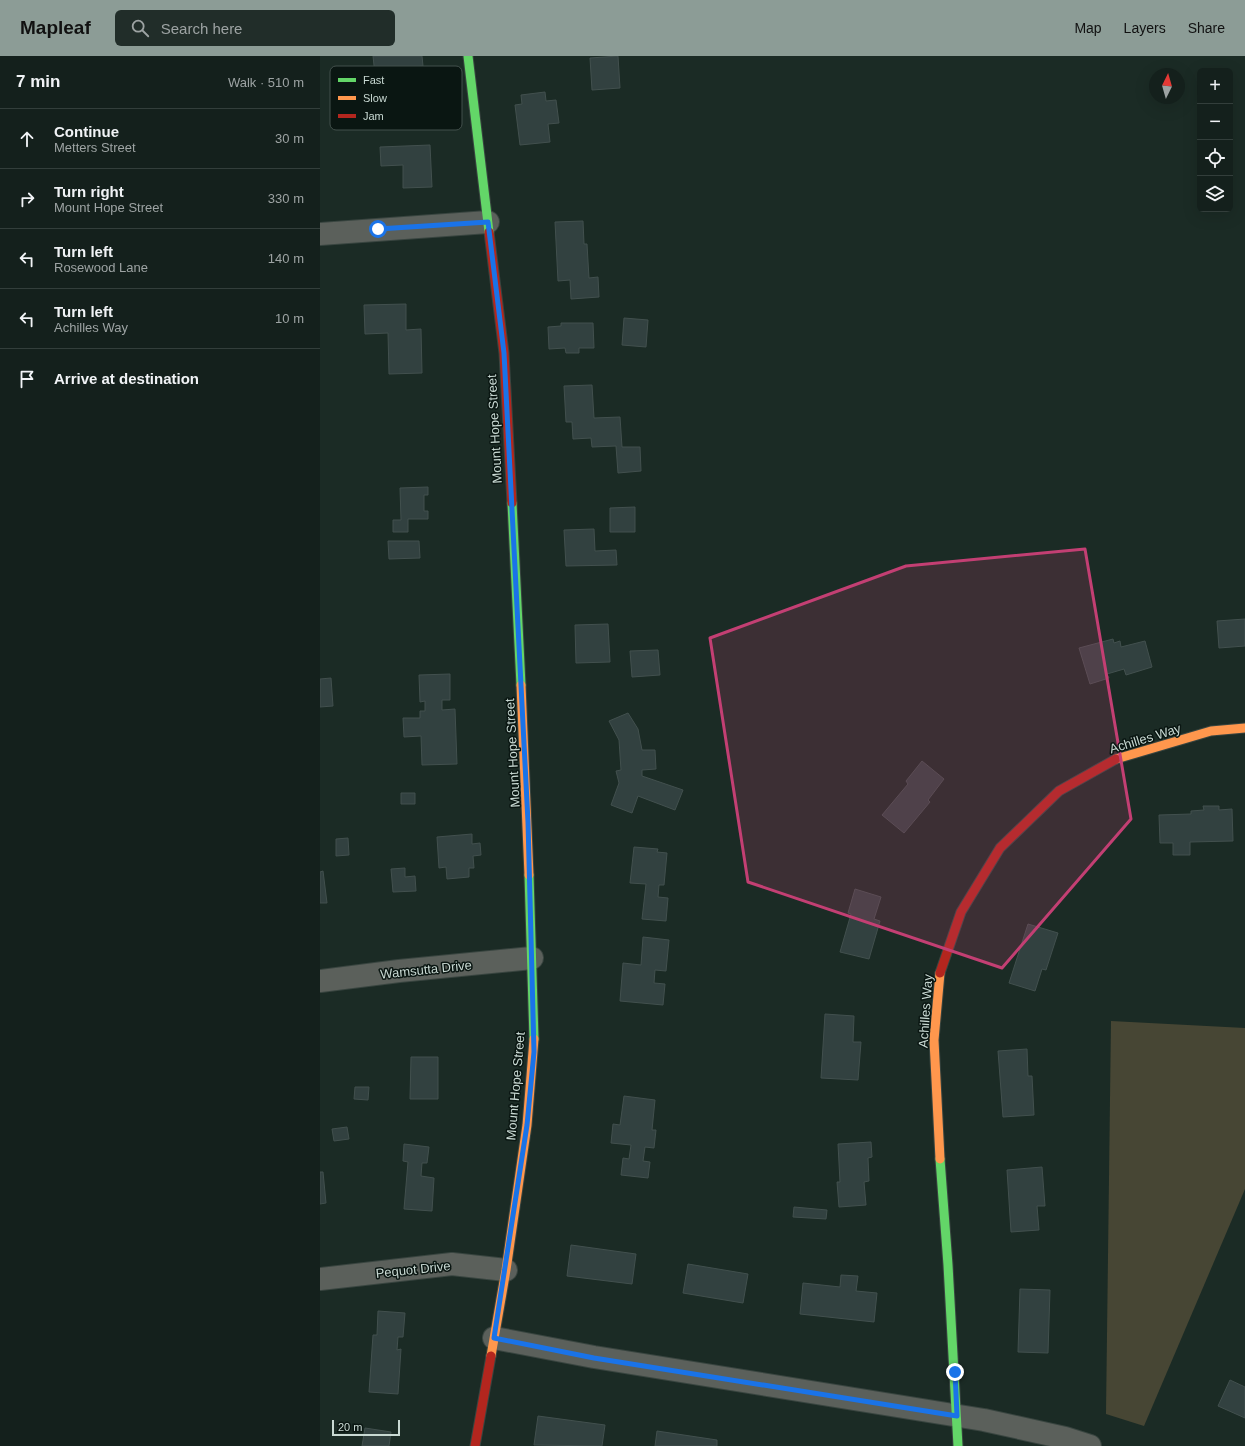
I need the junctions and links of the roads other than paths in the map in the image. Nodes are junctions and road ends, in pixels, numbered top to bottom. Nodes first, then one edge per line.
1 (468, 56) edge
2 (488, 222) junction
3 (320, 234) edge
4 (1245, 728) edge
5 (532, 958) junction
6 (320, 981) edge
7 (506, 1270) junction
8 (320, 1279) edge
9 (494, 1338) junction
10 (957, 1416) junction
11 (475, 1446) edge
12 (958, 1446) edge
13 (1090, 1446) edge

1 - 2 street, Mount Hope Street
2 - 3 street
2 - 5 street, Mount Hope Street
4 - 10 street, Achilles Way
5 - 6 street, Wamsutta Drive
5 - 7 street, Mount Hope Street
7 - 8 street, Pequot Drive
7 - 9 street, Mount Hope Street
9 - 10 street
9 - 11 street, Mount Hope Street
10 - 12 street, Achilles Way
10 - 13 street

